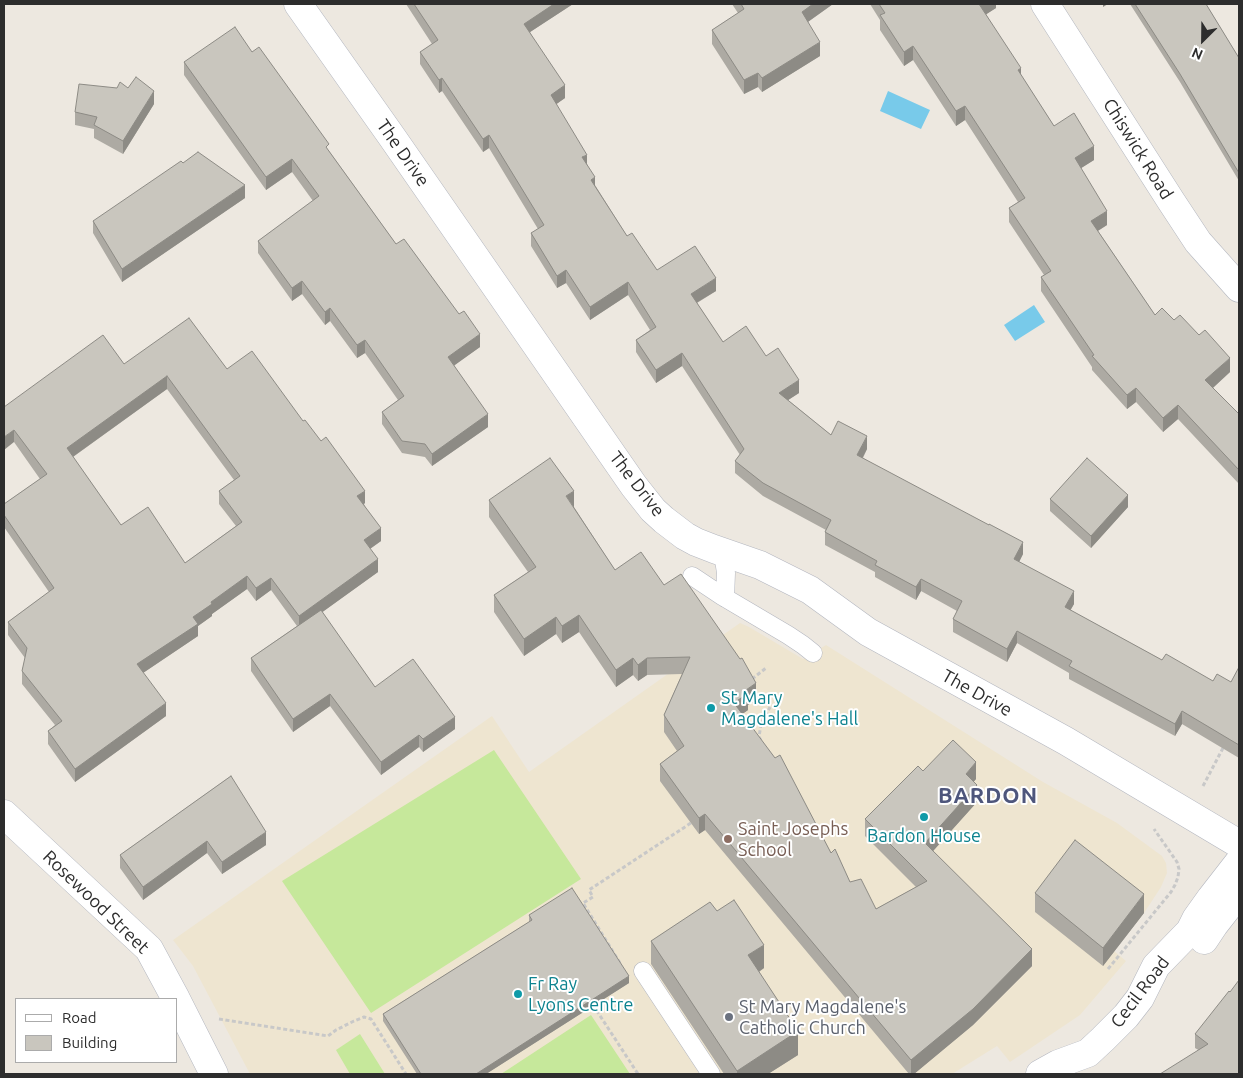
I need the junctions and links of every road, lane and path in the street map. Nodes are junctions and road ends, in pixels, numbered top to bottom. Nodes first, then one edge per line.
1 (298, 4) edge
2 (1044, 4) edge
3 (1239, 288) edge
4 (723, 553) junction
5 (692, 576) dead end
6 (725, 598) junction
7 (813, 653) dead end
8 (766, 668) dead end
9 (752, 679) edge
10 (770, 707) dead end
11 (764, 745) edge
12 (1223, 748) edge
13 (1203, 786) dead end
14 (4, 814) edge
15 (698, 819) edge
16 (1152, 826) dead end
17 (1239, 844) edge
18 (651, 849) dead end
19 (1239, 862) edge
20 (1239, 893) edge
21 (1108, 969) dead end
22 (642, 971) dead end
23 (175, 998) edge
24 (178, 1003) edge
25 (593, 1005) edge
26 (220, 1019) dead end
27 (214, 1074) edge
28 (406, 1074) edge
29 (638, 1074) edge
30 (711, 1074) edge
31 (1040, 1074) edge
32 (1075, 1074) edge

1 - 4 street, The Drive
2 - 3 street, Chiswick Road
4 - 6 lane
4 - 17 street, The Drive
5 - 6 lane
6 - 7 lane
8 - 9 path
10 - 11 path
12 - 13 path
14 - 23 street, Rosewood Street
15 - 18 path
16 - 21 path
19 - 31 street, Cecil Road
20 - 32 street, Cecil Road
22 - 30 lane
24 - 27 street, Rosewood Street
25 - 29 path
26 - 28 path

